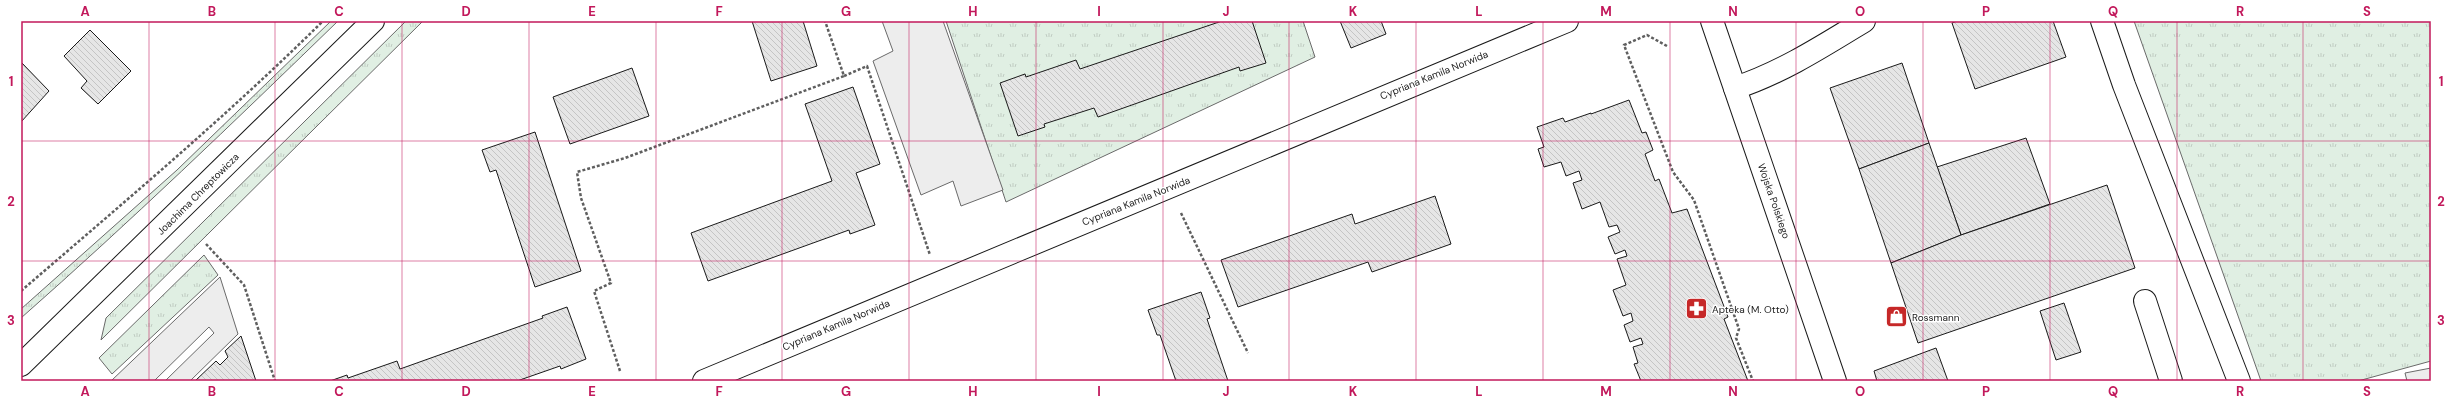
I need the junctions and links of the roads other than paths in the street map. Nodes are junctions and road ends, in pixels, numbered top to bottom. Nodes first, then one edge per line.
1 (373, 21) edge
2 (1567, 21) edge
3 (1712, 21) edge
4 (1864, 21) edge
5 (2102, 21) edge
6 (1735, 88) junction
7 (2144, 301) dead end
8 (21, 365) edge
9 (704, 381) edge
10 (1835, 381) edge
11 (2171, 381) edge
12 (2239, 381) edge

1 - 8 street, Joachima Chreptowicza
2 - 9 street, Cypriana Kamila Norwida
3 - 6 street, Wojska Polskiego
4 - 6 street
5 - 12 street
6 - 10 street, Wojska Polskiego
7 - 11 street

